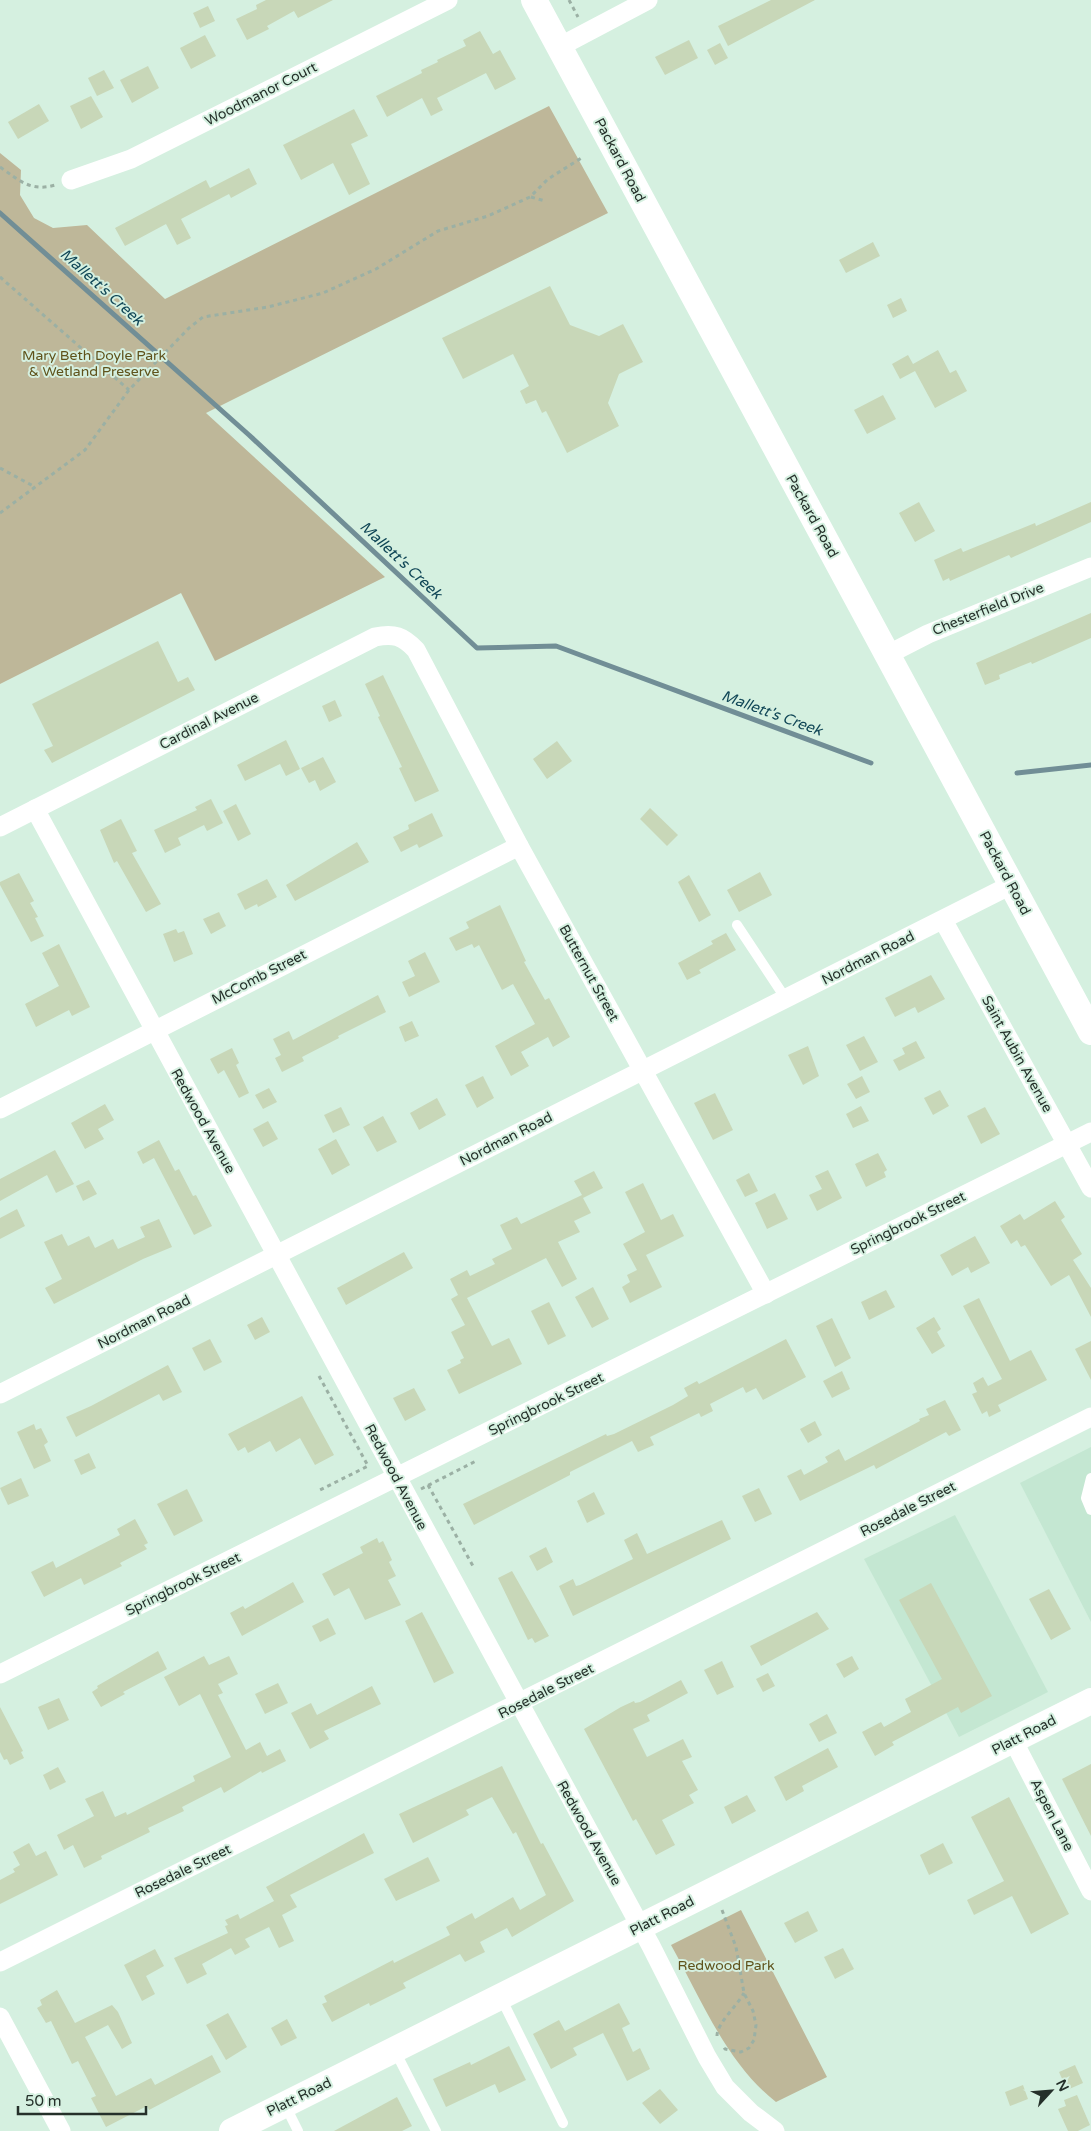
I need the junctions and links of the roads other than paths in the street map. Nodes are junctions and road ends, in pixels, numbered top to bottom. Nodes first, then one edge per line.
1 (448, 0) edge
2 (534, 0) edge
3 (648, 0) edge
4 (559, 47) junction
5 (71, 180) road end
6 (1091, 567) edge
7 (416, 650) joint
8 (887, 655) junction
9 (35, 809) junction
10 (0, 827) edge
11 (520, 846) junction
12 (1011, 885) junction
13 (943, 920) junction
14 (737, 925) dead end
15 (786, 999) junction
16 (153, 1030) junction
17 (1091, 1032) edge
18 (643, 1071) junction
19 (0, 1109) edge
20 (1091, 1132) edge
21 (1067, 1145) junction
22 (1091, 1188) edge
23 (276, 1254) junction
24 (766, 1294) junction
25 (0, 1394) edge
26 (1091, 1417) edge
27 (396, 1478) junction
28 (1091, 1478) edge
29 (1091, 1510) edge
30 (0, 1674) edge
31 (1091, 1701) edge
32 (518, 1705) junction
33 (1013, 1740) junction
34 (1091, 1891) edge
35 (640, 1927) junction
36 (0, 1962) edge
37 (500, 1997) junction
38 (0, 2016) edge
39 (395, 2050) junction
40 (284, 2104) junction
41 (563, 2123) dead end
42 (61, 2131) edge
43 (232, 2131) edge
44 (298, 2131) edge
45 (436, 2131) edge
46 (775, 2131) edge

1 - 5 street, Woodmanor Court
2 - 4 main road, Packard Road
3 - 4 street
4 - 8 main road, Packard Road
6 - 8 street, Chesterfield Drive
7 - 9 street, Cardinal Avenue
7 - 11 street, Butternut Street
8 - 12 main road, Packard Road
9 - 10 street, Cardinal Avenue
9 - 16 street, Redwood Avenue
11 - 16 street, McComb Street
11 - 18 street, Butternut Street
12 - 13 street, Nordman Road
12 - 17 main road, Packard Road
13 - 15 street, Nordman Road
13 - 21 street, Saint Aubin Avenue
14 - 15 lane
15 - 18 street, Nordman Road
16 - 19 street, McComb Street
16 - 23 street, Redwood Avenue
18 - 23 street, Nordman Road
18 - 24 street, Butternut Street
20 - 21 street, Springbrook Street
21 - 22 street, Saint Aubin Avenue
21 - 24 street, Springbrook Street
23 - 25 street, Nordman Road
23 - 27 street, Redwood Avenue
24 - 27 street, Springbrook Street
26 - 32 street, Rosedale Street
27 - 30 street, Springbrook Street
27 - 32 street, Redwood Avenue
28 - 29 lane
31 - 33 main road, Platt Road
32 - 35 street, Redwood Avenue
32 - 36 street, Rosedale Street
33 - 34 street, Aspen Lane
33 - 35 main road, Platt Road
35 - 37 main road, Platt Road
35 - 46 street, Redwood Avenue
37 - 39 main road, Platt Road
37 - 41 lane
38 - 42 street
39 - 40 main road, Platt Road
39 - 45 lane
40 - 43 main road, Platt Road
40 - 44 lane

